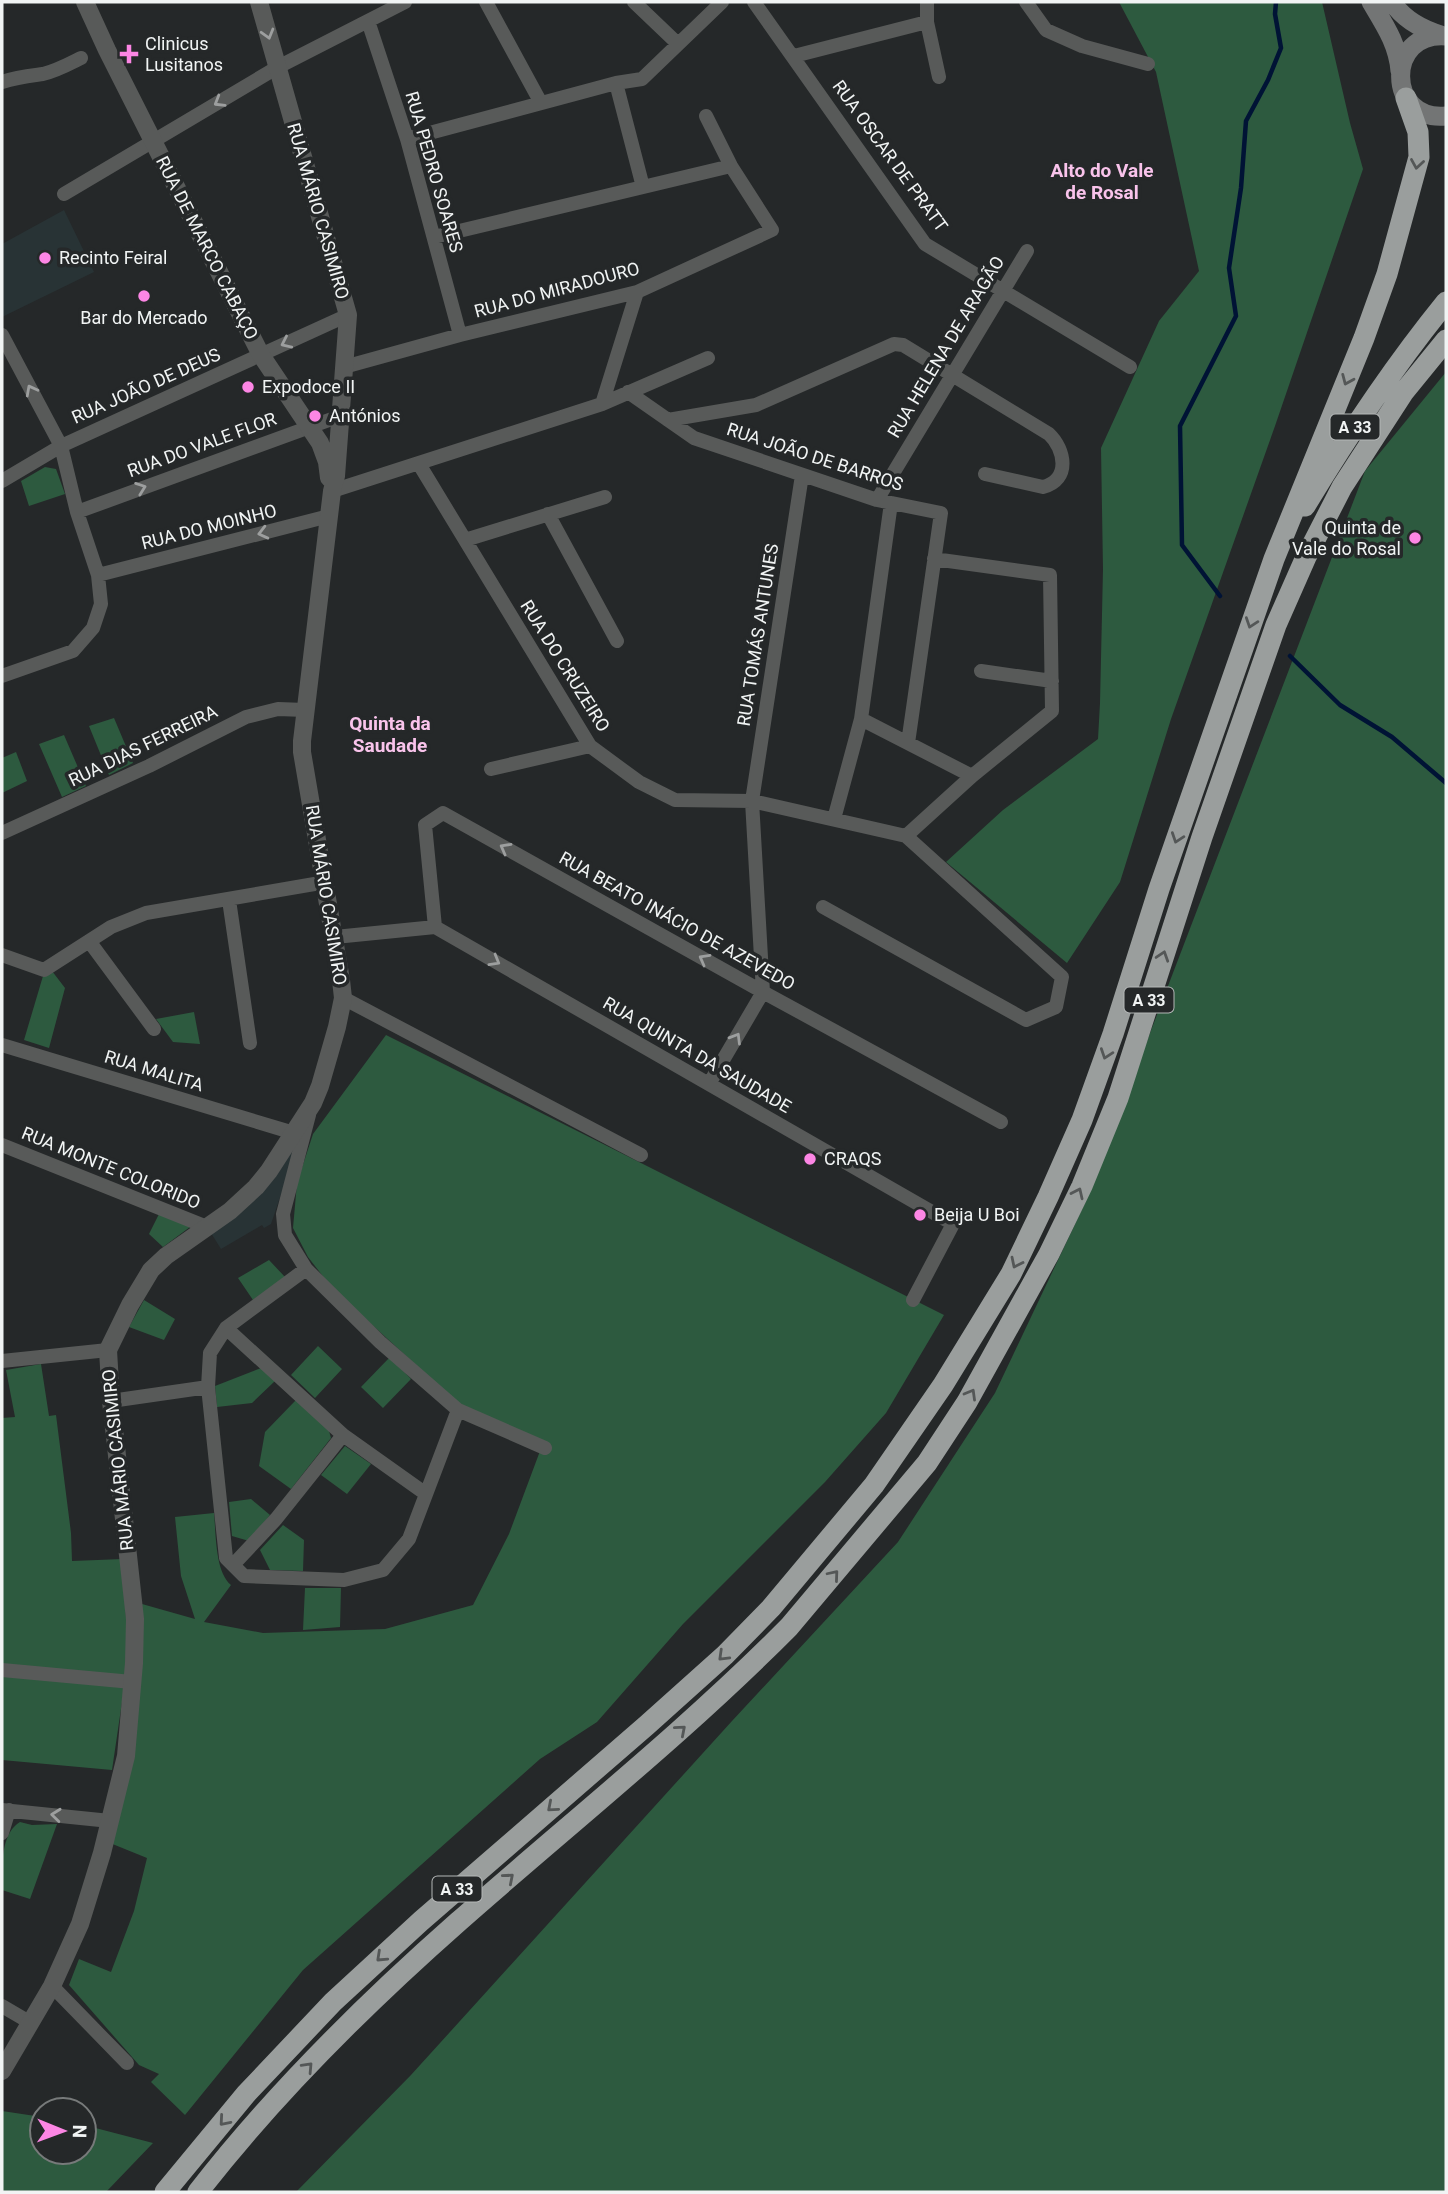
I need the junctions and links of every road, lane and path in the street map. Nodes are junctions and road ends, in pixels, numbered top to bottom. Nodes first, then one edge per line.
1 (85, 2) edge
2 (259, 2) edge
3 (405, 2) edge
4 (486, 2) edge
5 (634, 2) edge
6 (722, 2) edge
7 (754, 2) edge
8 (927, 2) edge
9 (1026, 2) edge
10 (1371, 2) edge
11 (1392, 2) edge
12 (368, 21) junction
13 (926, 22) junction
14 (1444, 36) edge
15 (678, 44) junction
16 (794, 56) junction
17 (81, 58) dead end
18 (1148, 64) dead end
19 (278, 67) junction
20 (939, 77) dead end
21 (2, 82) edge
22 (616, 83) junction
23 (1403, 89) junction
24 (541, 103) junction
25 (706, 116) dead end
26 (1445, 116) edge
27 (407, 139) junction
28 (153, 142) junction
29 (731, 166) junction
30 (643, 187) junction
31 (64, 194) dead end
32 (434, 237) junction
33 (1027, 251) dead end
34 (1004, 291) junction
35 (637, 292) junction
36 (1446, 302) edge
37 (348, 315) junction
38 (2, 335) edge
39 (460, 335) junction
40 (1446, 341) edge
41 (261, 355) junction
42 (708, 358) dead end
43 (344, 367) junction
44 (1130, 367) dead end
45 (952, 374) junction
46 (628, 392) junction
47 (602, 404) junction
48 (340, 416) junction
49 (668, 420) junction
50 (310, 426) junction
51 (61, 446) junction
52 (418, 464) junction
53 (985, 474) dead end
54 (803, 475) junction
55 (2, 481) edge
56 (331, 491) junction
57 (605, 496) dead end
58 (884, 501) junction
59 (77, 512) junction
60 (548, 514) junction
61 (329, 516) junction
62 (465, 540) junction
63 (934, 559) junction
64 (1274, 559) junction
65 (98, 575) junction
66 (617, 641) dead end
67 (981, 671) dead end
68 (2, 676) edge
69 (1052, 681) junction
70 (305, 710) junction
71 (861, 719) junction
72 (908, 743) junction
73 (590, 746) junction
74 (491, 769) dead end
75 (972, 776) junction
76 (752, 801) junction
77 (834, 818) junction
78 (2, 833) edge
79 (906, 836) junction
80 (326, 882) junction
81 (229, 900) junction
82 (823, 907) dead end
83 (435, 927) junction
84 (335, 937) junction
85 (89, 940) junction
86 (2, 955) edge
87 (763, 992) junction
88 (343, 998) junction
89 (154, 1029) dead end
90 (250, 1043) dead end
91 (2, 1045) edge
92 (709, 1084) junction
93 (313, 1103) junction
94 (1001, 1122) dead end
95 (295, 1133) junction
96 (2, 1145) edge
97 (641, 1155) dead end
98 (207, 1227) junction
99 (306, 1269) junction
100 (913, 1300) dead end
101 (226, 1328) junction
102 (108, 1350) junction
103 (2, 1361) edge
104 (208, 1387) junction
105 (111, 1401) junction
106 (458, 1410) junction
107 (343, 1435) junction
108 (545, 1448) dead end
109 (426, 1494) junction
110 (233, 1565) junction
111 (2, 1670) edge
112 (132, 1682) junction
113 (6, 1810) edge
114 (110, 1821) junction
115 (2, 1833) edge
116 (52, 1986) junction
117 (2, 2006) edge
118 (32, 2023) junction
119 (127, 2063) dead end
120 (2, 2071) edge
121 (165, 2192) edge
122 (198, 2192) edge

1 - 28 street, RUA DE MARCO CABAÇO
2 -> 19 street, RUA MÁRIO CASIMIRO
3 - 12 street
4 - 24 street
5 - 15 street
6 - 15 street
7 - 16 street, RUA OSCAR DE PRATT
8 - 13 street
9 - 18 street
10 - 23 main road
11 - 14 main road
12 - 19 street
12 - 27 street, RUA PEDRO SOARES
13 - 16 street
13 - 20 street
14 - 23 main road
15 - 22 street
16 - 34 street, RUA OSCAR DE PRATT
17 - 21 street
19 -> 28 street
19 - 37 street, RUA MÁRIO CASIMIRO
22 - 24 street
22 - 30 street
23 - 26 main road
23 -> 64 highway
24 - 27 street
25 - 29 street
27 - 32 street, RUA PEDRO SOARES
28 - 31 street
28 - 41 street, RUA DE MARCO CABAÇO
29 - 30 street
29 - 35 street, RUA DO MIRADOURO
30 - 32 street
32 - 39 street, RUA PEDRO SOARES
33 - 34 street, RUA HELENA DE ARAGÃO
34 - 44 street, RUA OSCAR DE PRATT
34 - 45 street, RUA HELENA DE ARAGÃO
35 - 39 street, RUA DO MIRADOURO
35 - 47 street
36 - 64 highway, A 33
37 -> 41 street, RUA JOÃO DE DEUS
37 - 43 street, RUA MÁRIO CASIMIRO
51 -> 38 street
39 - 43 street, RUA DO MIRADOURO
122 -> 40 highway, A 33
41 - 50 street, RUA DE MARCO CABAÇO
41 - 51 street, RUA JOÃO DE DEUS
42 - 46 street
43 - 48 street, RUA MÁRIO CASIMIRO
45 - 49 street
45 - 53 street
45 - 58 street, RUA HELENA DE ARAGÃO
46 - 47 street
46 - 49 street, RUA JOÃO DE BARROS
47 - 52 street
48 - 50 street, RUA DO VALE FLOR
48 - 56 street, RUA MÁRIO CASIMIRO
49 - 54 street, RUA JOÃO DE BARROS
50 - 56 street, RUA DE MARCO CABAÇO
59 -> 50 street, RUA DO VALE FLOR
51 - 55 street, RUA JOÃO DE DEUS
51 - 59 street
52 - 56 street
52 - 62 street, RUA DO CRUZEIRO
54 - 58 street, RUA JOÃO DE BARROS
54 - 76 street, RUA TOMÁS ANTUNES
56 - 61 street, RUA MÁRIO CASIMIRO
57 - 60 street
58 - 63 street, RUA JOÃO DE BARROS
58 - 71 street
59 - 65 street
60 - 62 street
60 - 66 street
61 -> 65 street, RUA DO MOINHO
61 - 70 street, RUA MÁRIO CASIMIRO
62 - 73 street, RUA DO CRUZEIRO
63 - 69 street
63 - 72 street, RUA JOÃO DE BARROS
64 -> 121 highway, A 33
65 - 68 street
67 - 69 street
69 - 75 street
70 - 78 street, RUA DIAS FERREIRA
70 - 80 street, RUA MÁRIO CASIMIRO
71 - 72 street
71 - 77 street
72 - 75 street
73 - 74 street
73 - 76 street, RUA DO CRUZEIRO
75 - 79 street
76 - 77 street, RUA DO CRUZEIRO
76 - 87 street, RUA TOMÁS ANTUNES
77 - 79 street, RUA DO CRUZEIRO
79 - 82 street
80 - 81 street
80 - 84 street, RUA MÁRIO CASIMIRO
81 - 85 street
81 - 90 street
83 - 84 street
87 -> 83 street, RUA BEATO INÁCIO DE AZEVEDO
83 -> 92 street, RUA QUINTA DA SAUDADE
84 - 88 street, RUA MÁRIO CASIMIRO
85 - 86 street
85 - 89 street
92 -> 87 street
87 - 94 street, RUA BEATO INÁCIO DE AZEVEDO
88 - 93 street, RUA MÁRIO CASIMIRO
88 - 97 street
91 - 95 street, RUA MALITA
92 - 100 street, RUA QUINTA DA SAUDADE
93 - 95 street, RUA MÁRIO CASIMIRO
93 - 99 street
95 - 98 street, RUA MÁRIO CASIMIRO
96 - 98 street, RUA MONTE COLORIDO
98 - 102 street, RUA MÁRIO CASIMIRO
99 - 101 street
99 - 106 street
101 - 104 street
101 - 107 street
102 - 103 street
102 - 105 street, RUA MÁRIO CASIMIRO
104 - 105 street
104 - 110 street
105 - 112 street, RUA MÁRIO CASIMIRO
106 - 108 street
106 - 109 street
107 - 109 street
107 - 110 street
109 - 110 street
111 - 112 street
112 - 114 street, RUA MÁRIO CASIMIRO
114 -> 113 street
113 - 115 street
114 - 116 street, RUA MÁRIO CASIMIRO
116 - 118 street, RUA MÁRIO CASIMIRO
116 - 119 street
117 - 118 street
118 - 120 street, RUA MÁRIO CASIMIRO

